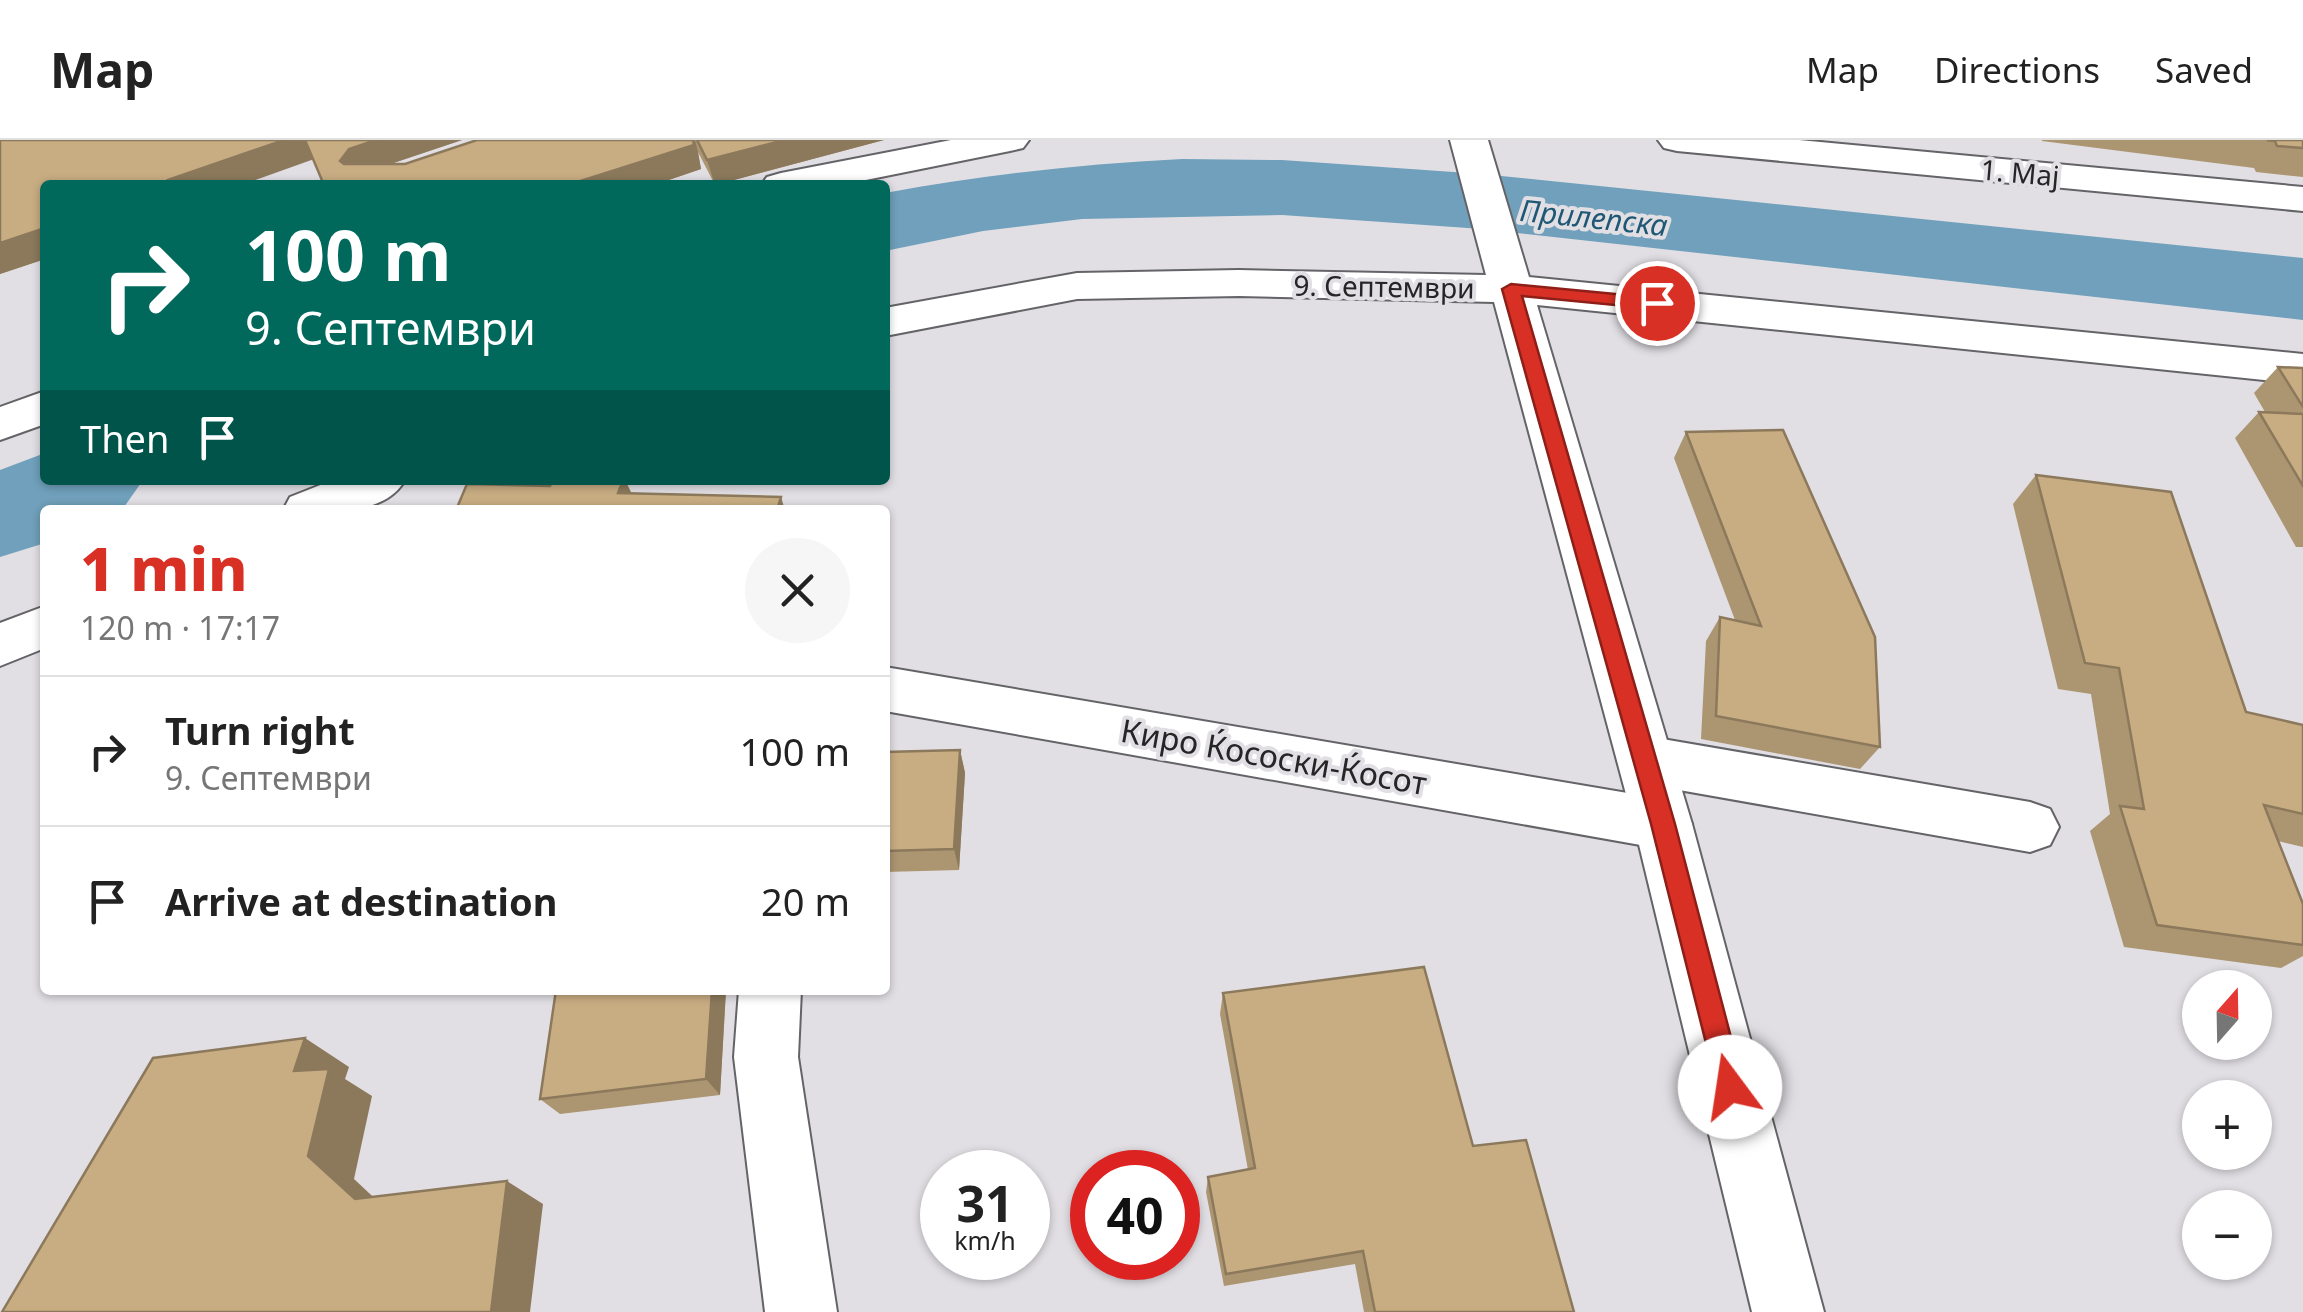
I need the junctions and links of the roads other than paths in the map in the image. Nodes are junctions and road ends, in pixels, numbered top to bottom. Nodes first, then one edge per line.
1 (1010, 140) edge
2 (1469, 140) edge
3 (1677, 140) edge
4 (806, 180) edge
5 (2303, 199) edge
6 (1511, 289) junction
7 (890, 321) edge
8 (2303, 369) edge
9 (40, 410) edge
10 (0, 424) edge
11 (369, 485) edge
12 (319, 505) edge
13 (40, 628) edge
14 (0, 645) edge
15 (890, 690) edge
16 (1645, 760) junction
17 (1663, 824) junction
18 (2030, 827) dead end
19 (770, 995) edge
20 (801, 1312) edge
21 (1788, 1312) edge

1 - 4 street
2 - 6 street
3 - 5 street, 1. Мај
6 - 7 street, 9. Септември
6 - 8 street, 9. Септември
6 - 16 street
9 - 10 street
11 - 12 street
13 - 14 street
15 - 17 street, Киро Ќососки-Ќосот
16 - 17 street
16 - 18 street
17 - 21 street
19 - 20 street

